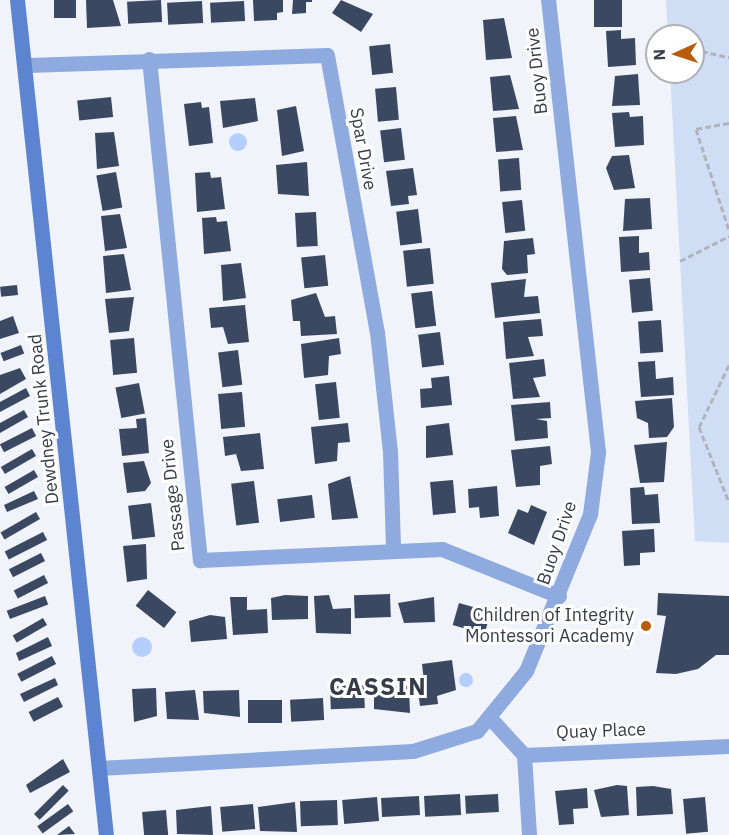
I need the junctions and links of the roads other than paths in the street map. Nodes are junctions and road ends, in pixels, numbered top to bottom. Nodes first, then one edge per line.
1 (17, 0) edge
2 (548, 0) edge
3 (149, 59) junction
4 (28, 65) junction
5 (393, 548) junction
6 (559, 596) junction
7 (491, 719) junction
8 (729, 746) edge
9 (524, 755) junction
10 (99, 768) junction
11 (106, 835) edge
12 (530, 835) edge

1 - 4 main road, Dewdney Trunk Road
2 - 6 street, Buoy Drive
3 - 4 street, Spar Drive
3 - 5 street, Spar Drive
3 - 5 street, Passage Drive
4 - 10 main road, Dewdney Trunk Road
5 - 6 street, Passage Drive
6 - 7 street, Buoy Drive
7 - 9 street
7 - 10 street, Buoy Drive
8 - 9 street, Quay Place
9 - 12 street
10 - 11 main road, Dewdney Trunk Road

